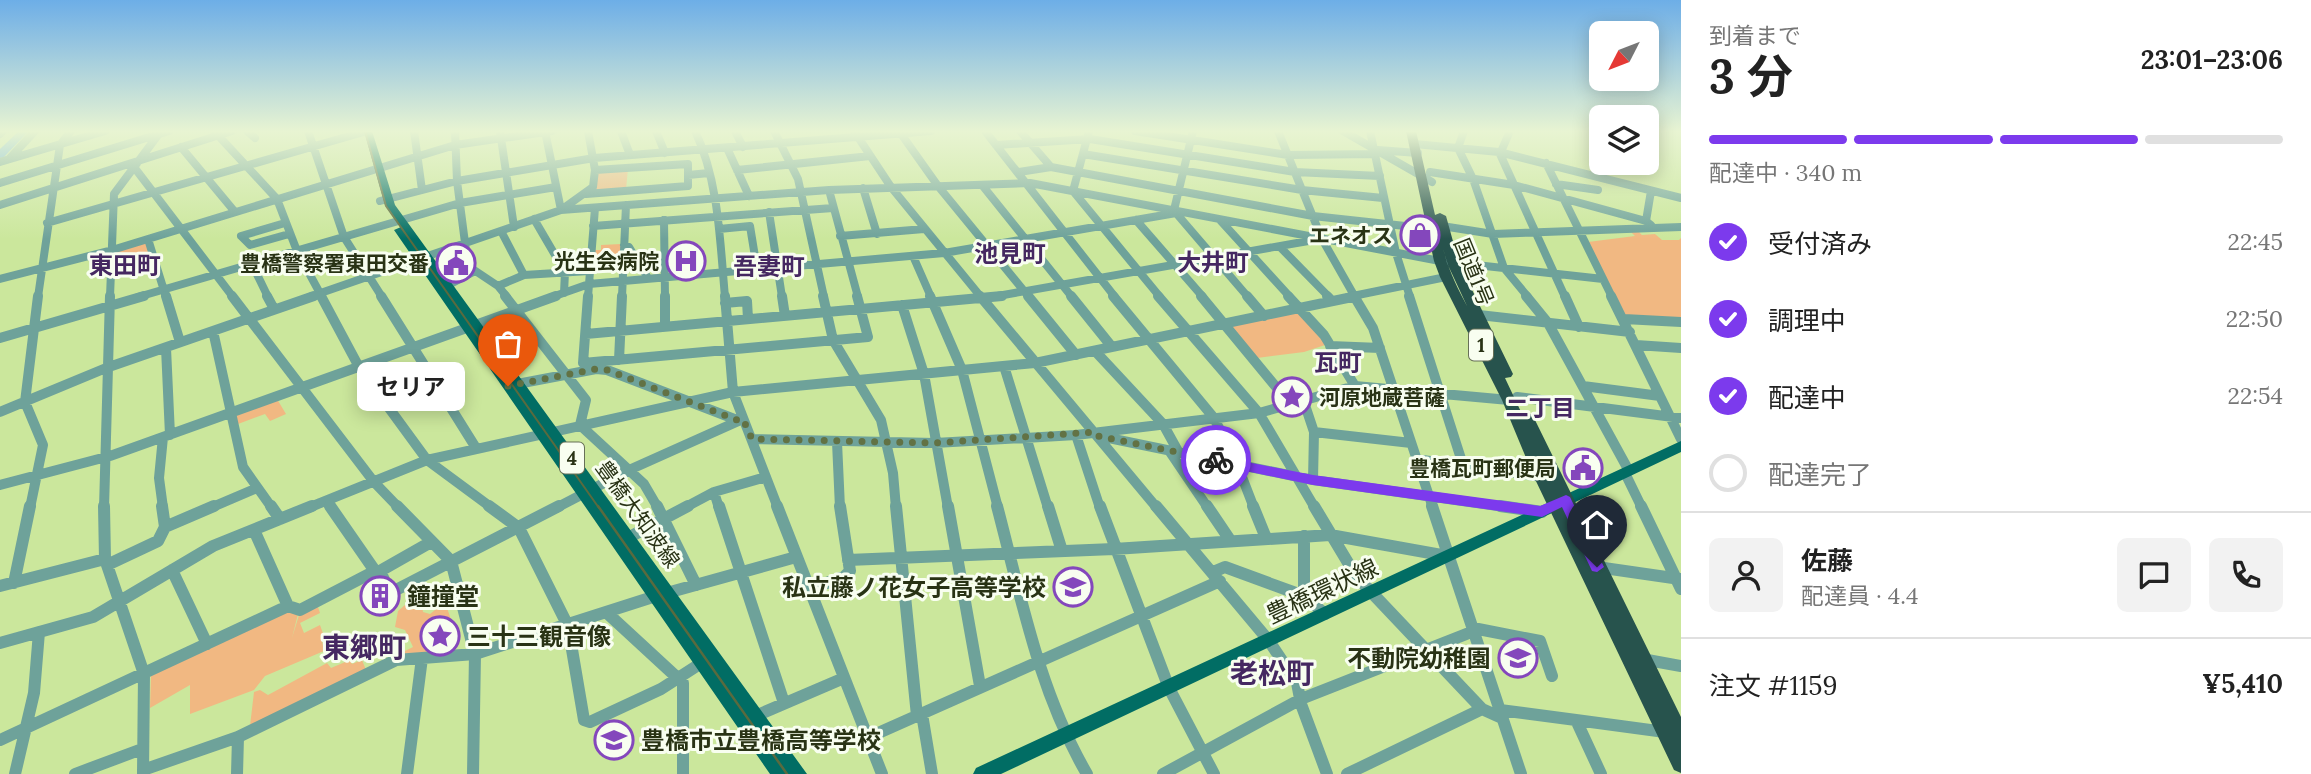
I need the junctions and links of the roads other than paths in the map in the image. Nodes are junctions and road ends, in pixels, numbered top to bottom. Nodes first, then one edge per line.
1 (49, 167) edge
2 (56, 167) edge
3 (125, 167) edge
4 (134, 167) edge
5 (138, 167) edge
6 (198, 167) edge
7 (247, 167) joint
8 (321, 167) edge
9 (381, 167) edge
10 (419, 167) edge
11 (456, 167) edge
12 (503, 167) edge
13 (539, 167) edge
14 (551, 167) edge
15 (640, 167) edge
16 (688, 167) edge
17 (708, 167) edge
18 (736, 167) edge
19 (763, 167) edge
20 (792, 167) edge
21 (878, 167) edge
22 (925, 167) edge
23 (1015, 167) edge
24 (1051, 167) joint
25 (1079, 167) edge
26 (1166, 167) edge
27 (1266, 167) edge
28 (1293, 167) edge
29 (1378, 167) edge
30 (1406, 167) edge
31 (1425, 167) edge
32 (1467, 167) edge
33 (1506, 167) edge
34 (1548, 167) edge
35 (1561, 167) edge
36 (375, 169) junction
37 (595, 170) joint
38 (737, 170) junction
39 (1184, 170) junction
40 (1019, 172) junction
41 (1078, 172) junction
42 (1295, 172) junction
43 (504, 173) junction
44 (709, 173) junction
45 (688, 175) junction
46 (1380, 176) junction
47 (207, 178) junction
48 (1428, 178) junction
49 (1473, 179) junction
50 (457, 181) junction
51 (0, 183) edge
52 (1027, 183) junction
53 (327, 184) junction
54 (1263, 184) junction
55 (1556, 184) junction
56 (982, 185) junction
57 (1514, 185) junction
58 (938, 186) junction
59 (556, 187) junction
60 (891, 187) junction
61 (53, 188) junction
62 (863, 188) junction
63 (422, 190) junction
64 (829, 190) junction
65 (1179, 190) junction
66 (1302, 190) junction
67 (1598, 190) dead end
68 (1073, 191) junction
69 (1651, 191) junction
70 (800, 192) junction
71 (1262, 193) dead end
72 (153, 194) junction
73 (586, 194) junction
74 (509, 195) junction
75 (749, 196) junction
76 (714, 198) junction
77 (1383, 198) junction
78 (1563, 198) junction
79 (1681, 198) edge
80 (277, 199) junction
81 (384, 200) junction
82 (460, 203) junction
83 (113, 205) junction
84 (626, 205) junction
85 (1, 208) edge
86 (594, 208) junction
87 (833, 208) junction
88 (561, 210) junction
89 (803, 210) junction
90 (1175, 211) junction
91 (235, 212) junction
92 (769, 212) junction
93 (717, 216) junction
94 (1313, 216) junction
95 (534, 219) junction
96 (664, 220) junction
97 (1136, 220) junction
98 (1220, 220) junction
99 (397, 221) junction
100 (1646, 221) junction
101 (47, 223) junction
102 (285, 223) junction
103 (625, 223) junction
104 (1389, 223) junction
105 (1101, 225) junction
106 (593, 226) junction
107 (514, 227) junction
108 (1438, 227) junction
109 (1681, 227) edge
110 (181, 228) junction
111 (1654, 228) junction
112 (719, 229) junction
113 (924, 229) junction
114 (1578, 230) junction
115 (501, 232) junction
116 (1065, 232) junction
117 (1535, 233) junction
118 (289, 234) junction
119 (877, 234) junction
120 (1493, 234) junction
121 (840, 236) junction
122 (344, 237) junction
123 (148, 239) junction
124 (1025, 239) junction
125 (1322, 239) junction
126 (466, 244) junction
127 (624, 245) junction
128 (987, 245) junction
129 (1280, 247) junction
130 (111, 250) junction
131 (297, 251) junction
132 (944, 253) junction
133 (1249, 253) junction
134 (1396, 253) junction
135 (913, 256) junction
136 (424, 258) junction
137 (1216, 259) junction
138 (848, 261) junction
139 (1447, 262) junction
140 (252, 264) junction
141 (816, 264) junction
142 (1175, 266) junction
143 (41, 268) junction
144 (777, 268) junction
145 (1504, 268) junction
146 (757, 269) junction
147 (475, 271) junction
148 (589, 271) junction
149 (565, 272) junction
150 (721, 272) junction
151 (1138, 272) junction
152 (1554, 273) junction
153 (215, 274) junction
154 (524, 275) junction
155 (370, 276) junction
156 (665, 277) junction
157 (1446, 277) junction
158 (648, 278) junction
159 (1603, 278) junction
160 (0, 279) edge
161 (1101, 279) junction
162 (622, 280) junction
163 (589, 284) junction
164 (498, 286) junction
165 (1063, 286) junction
166 (1408, 286) junction
167 (445, 288) junction
168 (164, 290) junction
169 (1025, 292) junction
170 (564, 293) junction
171 (319, 294) junction
172 (1357, 296) junction
173 (983, 299) junction
174 (1332, 301) junction
175 (725, 303) junction
176 (934, 303) junction
177 (902, 305) junction
178 (109, 306) junction
179 (1300, 308) junction
180 (274, 309) junction
181 (861, 309) junction
182 (517, 310) junction
183 (826, 312) junction
184 (1479, 315) junction
185 (785, 316) junction
186 (1264, 316) junction
187 (249, 318) junction
188 (748, 319) junction
189 (1624, 319) junction
190 (727, 321) junction
191 (1681, 322) edge
192 (1548, 323) junction
193 (1226, 324) junction
194 (472, 326) junction
195 (665, 326) junction
196 (1580, 327) junction
197 (34, 328) junction
198 (621, 330) junction
199 (213, 331) junction
200 (1188, 331) junction
201 (1630, 332) junction
202 (586, 334) junction
203 (0, 338) edge
204 (1149, 340) junction
205 (833, 341) junction
206 (180, 342) junction
207 (1636, 345) junction
208 (1330, 346) junction
209 (413, 347) junction
210 (1112, 347) junction
211 (166, 348) junction
212 (1380, 348) junction
213 (1676, 348) edge
214 (729, 350) junction
215 (1095, 351) junction
216 (1076, 355) junction
217 (618, 360) junction
218 (1681, 360) edge
219 (1035, 363) junction
220 (1004, 366) junction
221 (359, 367) junction
222 (106, 368) junction
223 (608, 370) junction
224 (962, 370) junction
225 (924, 374) junction
226 (565, 375) junction
227 (859, 381) junction
228 (513, 385) junction
229 (1355, 386) junction
230 (1583, 386) junction
231 (302, 387) junction
232 (1393, 389) junction
233 (733, 392) junction
234 (1439, 394) junction
235 (1660, 396) junction
236 (1303, 399) junction
237 (1513, 399) junction
238 (687, 401) junction
239 (25, 402) junction
240 (1290, 404) junction
241 (1595, 406) junction
242 (0, 412) edge
243 (232, 413) junction
244 (1259, 413) junction
245 (1669, 415) junction
246 (1214, 418) junction
247 (1681, 418) edge
248 (740, 420) junction
249 (1163, 424) junction
250 (580, 425) junction
251 (1314, 432) junction
252 (547, 433) junction
253 (1097, 434) junction
254 (1076, 435) junction
255 (167, 436) junction
256 (1026, 438) junction
257 (752, 439) junction
258 (1681, 439) edge
259 (980, 441) junction
260 (837, 442) junction
261 (886, 442) junction
262 (935, 443) junction
263 (1411, 443) junction
264 (1681, 446) edge
265 (476, 448) junction
266 (1175, 453) junction
267 (104, 458) junction
268 (1416, 459) junction
269 (427, 460) junction
270 (1237, 464) junction
271 (1463, 465) junction
272 (629, 470) junction
273 (1627, 472) junction
274 (38, 475) junction
275 (766, 477) junction
276 (1295, 477) junction
277 (1542, 477) junction
278 (1313, 480) junction
279 (373, 482) junction
280 (0, 485) edge
281 (257, 488) junction
282 (589, 492) junction
283 (714, 492) junction
284 (1429, 495) junction
285 (326, 501) junction
286 (1554, 506) junction
287 (664, 518) junction
288 (280, 519) junction
289 (165, 527) junction
290 (519, 528) junction
291 (254, 530) junction
292 (1330, 535) junction
293 (1304, 536) junction
294 (1266, 538) junction
295 (624, 540) junction
296 (1230, 540) junction
297 (431, 542) junction
298 (1188, 543) junction
299 (1114, 549) junction
300 (1062, 551) junction
301 (1009, 554) junction
302 (955, 556) junction
303 (796, 557) junction
304 (1448, 557) junction
305 (904, 558) junction
306 (848, 560) junction
307 (451, 561) junction
308 (106, 562) junction
309 (1597, 567) junction
310 (172, 570) junction
311 (377, 571) junction
312 (741, 572) junction
313 (1216, 576) junction
314 (1679, 582) edge
315 (15, 583) junction
316 (696, 585) junction
317 (0, 586) edge
318 (809, 589) junction
319 (1371, 593) junction
320 (662, 595) junction
321 (1304, 596) junction
322 (120, 603) junction
323 (288, 606) junction
324 (606, 612) junction
325 (1325, 614) junction
326 (1142, 618) junction
327 (568, 626) junction
328 (1474, 630) junction
329 (39, 632) junction
330 (1269, 640) junction
331 (0, 643) edge
332 (207, 644) junction
333 (1426, 650) junction
334 (475, 654) junction
335 (422, 658) junction
336 (708, 659) junction
337 (1641, 659) junction
338 (1038, 662) junction
339 (1681, 666) edge
340 (144, 674) junction
341 (1552, 676) dead end
342 (844, 678) junction
343 (679, 679) junction
344 (980, 686) junction
345 (1169, 688) junction
346 (1301, 699) junction
347 (784, 703) junction
348 (1482, 709) junction
349 (1501, 714) junction
350 (920, 715) junction
351 (750, 718) junction
352 (1576, 720) junction
353 (23, 729) junction
354 (1673, 735) edge
355 (1065, 736) junction
356 (237, 737) junction
357 (867, 738) junction
358 (0, 740) edge
359 (142, 749) junction
360 (1202, 752) junction
361 (1681, 763) edge
362 (143, 772) edge
363 (15, 774) edge
364 (75, 774) edge
365 (237, 774) edge
366 (407, 774) edge
367 (473, 774) edge
368 (683, 774) edge
369 (780, 774) edge
370 (798, 774) edge
371 (882, 774) edge
372 (932, 774) edge
373 (982, 774) edge
374 (1087, 774) edge
375 (1163, 774) edge
376 (1214, 774) edge
377 (1327, 774) edge
378 (1347, 774) edge
379 (1521, 774) edge
380 (1601, 774) edge

1 - 51 street
2 - 61 street
3 - 61 street
4 - 83 street
5 - 72 street
6 - 47 street
7 - 47 street
7 - 80 street
8 - 53 street
9 - 36 street
10 - 63 street
11 - 50 street
12 - 43 street
13 - 43 street
14 - 59 street
15 - 37 street
16 - 45 street
17 - 44 street
18 - 38 street
19 - 38 street
20 - 70 street
21 - 60 street
22 - 58 street
23 - 40 street
24 - 40 street
24 - 41 street
25 - 41 street
26 - 39 street
27 - 42 street
28 - 42 street
29 - 46 street
30 - 48 street
31 - 48 highway, 国道1号 / 1
32 - 49 street
33 - 57 street
34 - 55 street
35 - 69 street
36 - 53 street
36 - 81 main road, 豊橋大知波線 / 4
37 - 73 street
38 - 75 street
39 - 54 street
39 - 65 street
40 - 52 street
41 - 65 street
41 - 68 street
42 - 46 street
42 - 66 street
43 - 50 street
43 - 74 street
44 - 45 street
44 - 76 street
45 - 73 street
46 - 77 street
47 - 72 street
47 - 91 street
48 - 49 street
48 - 108 highway, 国道1号 / 1
49 - 57 street
49 - 120 street
50 - 63 street
50 - 82 street
52 - 56 street
52 - 68 street
52 - 116 street
53 - 80 street
53 - 122 street
54 - 66 street
54 - 71 street
55 - 67 street
55 - 78 street
56 - 58 street
56 - 124 street
57 - 78 street
57 - 117 street
58 - 60 street
58 - 128 street
59 - 74 street
59 - 88 street
60 - 62 street
60 - 113 street
61 - 85 street
61 - 101 street
62 - 64 street
62 - 119 street
63 - 81 street
64 - 70 street
64 - 87 street
65 - 90 street
65 - 94 street
66 - 77 street
66 - 94 street
68 - 90 street
68 - 105 street
69 - 79 street
69 - 100 street
70 - 75 street
70 - 89 street
72 - 83 street
72 - 110 street
73 - 88 street
74 - 82 street
74 - 107 street
75 - 76 street
76 - 84 street
76 - 93 street
77 - 104 street
78 - 100 street
78 - 114 street
80 - 91 street
80 - 102 street
81 - 99 main road, 豊橋大知波線 / 4
82 - 99 street
82 - 126 street
83 - 101 street
83 - 130 street
84 - 86 street
84 - 103 street
86 - 88 street
86 - 106 street
87 - 89 street
87 - 121 street
88 - 95 street
89 - 92 street
89 - 141 street
90 - 97 street
90 - 98 street
90 - 137 street
91 - 110 street
92 - 93 street
92 - 144 street
93 - 96 street
93 - 112 street
94 - 104 street
94 - 125 street
95 - 107 street
95 - 149 street
96 - 103 street
96 - 156 street
97 - 105 street
97 - 142 street
98 - 125 street
98 - 133 street
99 - 122 street
99 - 136 main road, 豊橋大知波線 / 4
100 - 111 street
101 - 143 street
102 - 118 street
102 - 118 street
103 - 106 street
103 - 127 street
104 - 108 street
104 - 134 street
105 - 116 street
105 - 151 street
106 - 148 street
107 - 115 street
108 - 120 street
108 - 139 highway, 国道1号 / 1
109 - 111 street
110 - 123 street
110 - 153 street
111 - 114 street
112 - 146 street
112 - 150 street
113 - 119 street
113 - 132 street
114 - 117 street
114 - 159 street
115 - 126 street
115 - 154 street
116 - 124 street
116 - 161 street
117 - 120 street
117 - 152 street
118 - 131 street
119 - 121 street
120 - 145 street
121 - 138 street
122 - 131 street
122 - 155 street
123 - 130 street
123 - 168 street
124 - 128 street
124 - 165 street
125 - 129 street
125 - 134 street
125 - 172 street
126 - 136 street
126 - 147 street
127 - 158 street
127 - 162 street
128 - 132 street
128 - 169 street
129 - 133 street
129 - 174 street
130 - 143 street
130 - 178 street
131 - 140 street
131 - 171 street
132 - 135 street
132 - 173 street
133 - 137 street
133 - 179 street
134 - 139 street
134 - 166 street
135 - 138 street
135 - 176 street
136 - 155 street
136 - 167 main road, 豊橋大知波線 / 4
137 - 142 street
137 - 186 street
138 - 141 street
138 - 181 street
139 - 145 street
139 - 157 highway, 国道1号 / 1
139 - 184 highway, 国道1号 / 1
140 - 153 street
140 - 180 street
141 - 144 street
141 - 183 street
142 - 151 street
142 - 193 street
143 - 160 street
143 - 197 street
144 - 146 street
144 - 185 street
145 - 152 street
145 - 192 street
146 - 150 street
147 - 164 street
147 - 167 street
148 - 149 street
148 - 163 street
149 - 154 street
149 - 170 street
150 - 156 street
150 - 175 street
151 - 161 street
151 - 200 street
152 - 159 street
152 - 196 street
153 - 168 street
153 - 187 street
154 - 164 street
155 - 171 street
155 - 209 street
156 - 158 street
156 - 195 street
157 - 166 street
157 - 237 highway, 国道1号 / 1
158 - 162 street
159 - 189 street
161 - 165 street
161 - 204 street
162 - 163 street
162 - 198 street
163 - 170 street
163 - 202 street
164 - 182 street
165 - 169 street
165 - 210 street
166 - 172 street
166 - 234 street
167 - 194 main road, 豊橋大知波線 / 4
168 - 178 street
168 - 206 street
169 - 173 street
169 - 216 street
170 - 182 street
171 - 180 street
171 - 221 street
172 - 174 street
172 - 212 street
173 - 176 street
173 - 219 street
174 - 179 street
175 - 188 street
175 - 190 street
176 - 177 street
176 - 224 street
177 - 181 street
177 - 225 street
178 - 197 street
178 - 222 street
179 - 186 street
179 - 208 street
180 - 187 street
181 - 183 street
181 - 205 street
182 - 194 street
182 - 226 street
183 - 185 street
183 - 205 street
184 - 192 street
184 - 237 highway, 国道1号 / 1
185 - 188 street
186 - 193 street
187 - 199 street
187 - 231 street
188 - 190 street
189 - 191 street
189 - 201 street
190 - 195 street
190 - 214 street
192 - 196 street
192 - 230 street
193 - 200 street
193 - 240 street
194 - 209 street
194 - 228 main road, 豊橋大知波線 / 4
195 - 198 street
196 - 201 street
197 - 203 street
197 - 239 street
198 - 202 street
198 - 217 street
199 - 206 street
199 - 243 street
200 - 204 street
200 - 244 street
201 - 207 street
202 - 217 street
204 - 210 street
204 - 246 street
205 - 214 street
205 - 227 street
206 - 211 street
207 - 213 street
207 - 235 street
208 - 212 street
208 - 229 street
209 - 221 street
209 - 265 street
210 - 215 street
211 - 222 street
211 - 255 street
212 - 232 street
213 - 218 street
214 - 217 street
214 - 233 street
215 - 216 street
215 - 249 street
216 - 219 street
217 - 223 street
219 - 220 street
219 - 253 street
220 - 224 street
220 - 256 street
221 - 231 street
221 - 269 street
222 - 239 street
222 - 267 street
223 - 226 street
223 - 238 street
224 - 225 street
224 - 259 street
225 - 227 street
225 - 262 street
226 - 228 street
226 - 250 street
227 - 233 street
227 - 261 street
228 - 252 main road, 豊橋大知波線 / 4
229 - 232 street
229 - 236 street
230 - 235 street
230 - 241 street
231 - 243 street
231 - 279 street
232 - 234 street
232 - 263 street
233 - 238 street
233 - 248 street
234 - 237 street
234 - 271 street
235 - 245 street
236 - 240 street
236 - 251 street
237 - 241 street
237 - 277 highway, 国道1号 / 1
237 - 286 highway, 国道1号 / 1
238 - 248 street
238 - 250 street
239 - 242 street
239 - 274 street
240 - 244 street
241 - 245 street
241 - 273 street
243 - 255 street
243 - 281 street
244 - 246 street
244 - 276 street
245 - 247 street
245 - 258 street
246 - 249 street
246 - 270 street
248 - 257 street
248 - 272 street
249 - 253 street
249 - 266 street
250 - 252 street
250 - 272 street
251 - 263 street
251 - 278 street
252 - 265 street
252 - 282 main road, 豊橋大知波線 / 4
253 - 254 street
253 - 266 street
253 - 298 street
254 - 256 street
254 - 299 street
255 - 267 street
255 - 289 street
256 - 259 street
256 - 300 street
257 - 260 street
257 - 275 street
259 - 262 street
259 - 301 street
260 - 261 street
260 - 306 street
261 - 262 street
261 - 305 street
262 - 302 street
263 - 268 street
264 - 273 main road, 豊橋環状線
265 - 269 street
266 - 270 street
266 - 296 street
267 - 274 street
267 - 308 street
268 - 271 street
268 - 284 street
269 - 279 street
269 - 290 street
270 - 276 street
270 - 294 street
271 - 277 street
272 - 282 street
272 - 287 street
273 - 286 main road, 豊橋環状線
273 - 314 street
274 - 280 street
274 - 315 street
275 - 283 street
275 - 303 street
276 - 278 street
276 - 292 street
277 - 286 highway, 国道1号 / 1
278 - 284 street
279 - 285 street
279 - 297 street
281 - 288 street
281 - 289 street
282 - 290 street
282 - 295 main road, 豊橋大知波線 / 4
283 - 287 street
283 - 312 street
284 - 286 street
284 - 304 street
285 - 288 street
285 - 311 street
286 - 304 main road, 豊橋環状線
286 - 309 highway, 国道1号 / 1
286 - 354 highway, 国道1号 / 1
287 - 295 street
287 - 316 street
288 - 291 street
289 - 308 street
290 - 307 street
290 - 327 street
291 - 310 street
291 - 323 street
292 - 293 street
292 - 304 street
292 - 319 street
293 - 294 street
293 - 321 street
294 - 296 street
295 - 320 main road, 豊橋大知波線 / 4
296 - 298 street
297 - 307 street
297 - 311 street
298 - 299 street
298 - 313 street
299 - 300 street
299 - 326 street
300 - 301 street
301 - 302 street
301 - 338 street
302 - 305 street
302 - 344 street
303 - 312 street
303 - 318 street
304 - 319 main road, 豊橋環状線
304 - 328 street
305 - 306 street
305 - 350 street
306 - 318 street
307 - 311 street
307 - 334 street
308 - 315 street
308 - 322 street
309 - 314 street
309 - 337 highway, 国道1号 / 1
310 - 322 street
310 - 332 street
311 - 323 street
312 - 316 street
312 - 347 street
313 - 321 street
313 - 326 street
313 - 330 street
315 - 317 street
316 - 320 street
318 - 342 street
319 - 325 main road, 豊橋環状線
319 - 333 street
320 - 324 street
320 - 336 main road, 豊橋大知波線 / 4
321 - 325 street
322 - 329 street
322 - 340 street
323 - 332 street
324 - 327 street
324 - 343 street
325 - 330 main road, 豊橋環状線
326 - 338 street
326 - 345 street
327 - 334 street
327 - 343 street
328 - 333 street
328 - 341 street
328 - 349 street
329 - 331 street
329 - 353 street
330 - 345 main road, 豊橋環状線
330 - 346 street
332 - 340 street
333 - 346 street
333 - 348 street
334 - 335 street
334 - 367 street
335 - 356 street
335 - 366 street
336 - 343 street
336 - 351 main road, 豊橋大知波線 / 4
337 - 339 street
337 - 354 highway, 国道1号 / 1
338 - 344 street
338 - 355 street
340 - 353 street
340 - 359 street
342 - 347 street
342 - 357 street
343 - 368 street
344 - 350 street
345 - 355 main road, 豊橋環状線
345 - 360 street
346 - 360 street
346 - 377 street
347 - 351 street
348 - 349 street
348 - 378 street
349 - 352 street
349 - 379 street
350 - 357 street
350 - 372 street
351 - 369 main road, 豊橋大知波線 / 4
351 - 370 main road, 豊橋大知波線 / 4
352 - 354 street
352 - 380 street
353 - 358 street
353 - 363 street
354 - 361 highway, 国道1号 / 1
355 - 373 main road, 豊橋環状線
355 - 374 street
356 - 362 street
356 - 365 street
357 - 371 street
359 - 362 street
359 - 364 street
360 - 375 street
360 - 376 street

